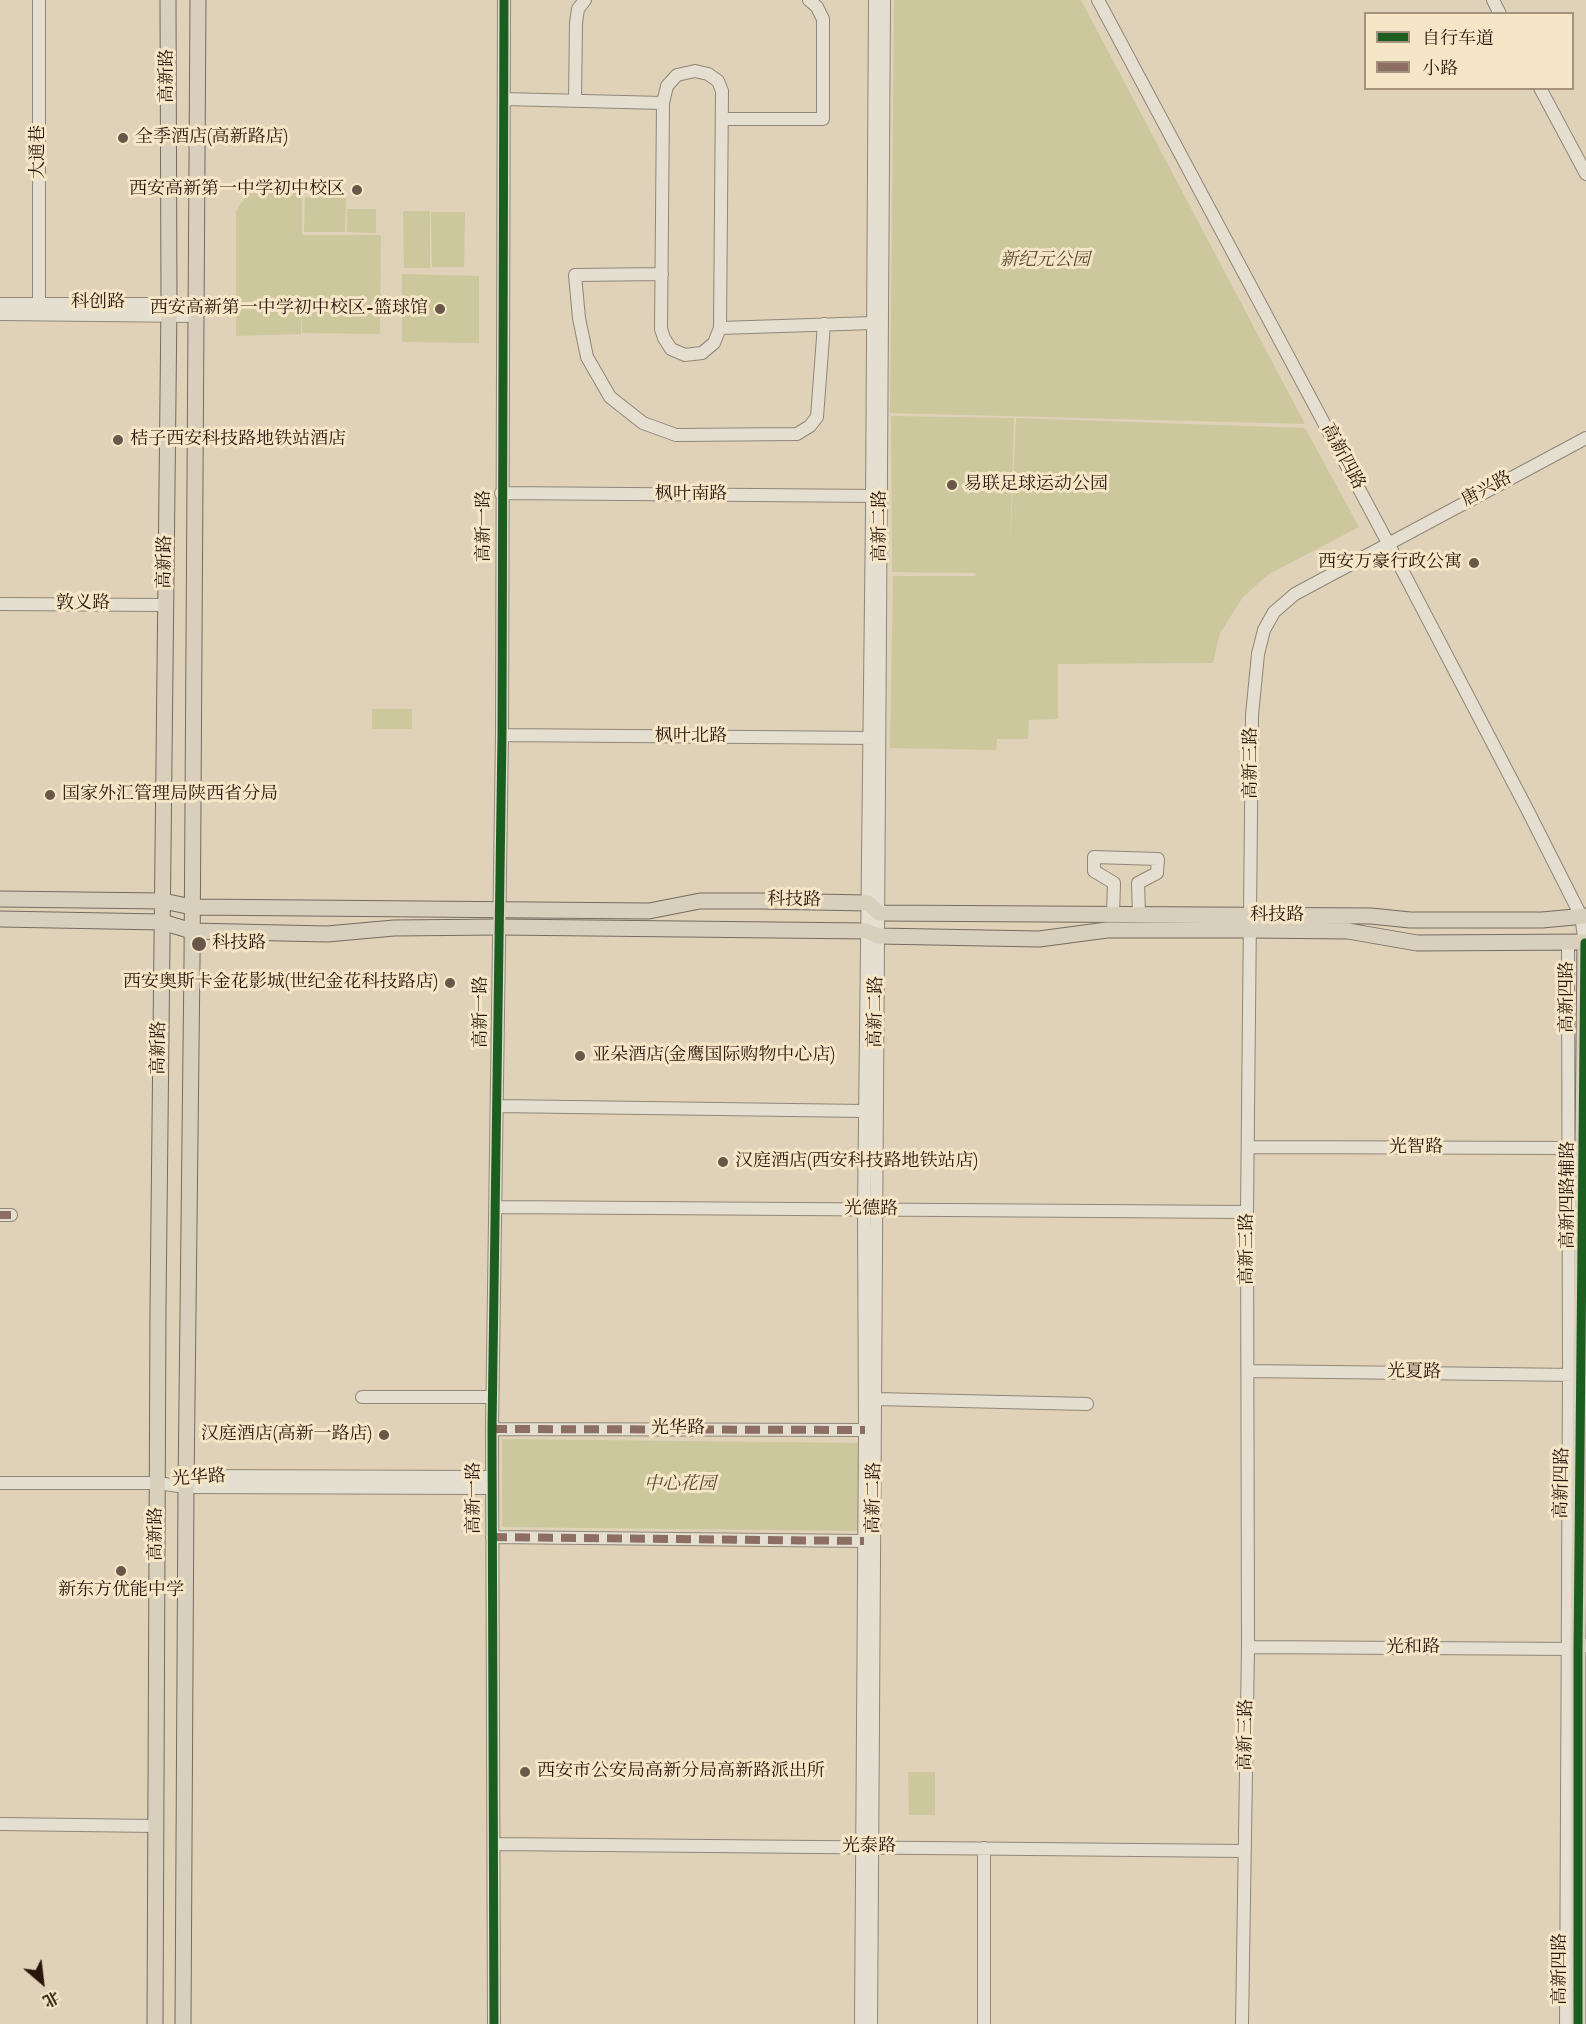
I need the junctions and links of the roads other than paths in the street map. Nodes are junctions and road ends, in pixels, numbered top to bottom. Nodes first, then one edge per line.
1 (39, 0) edge
2 (168, 0) edge
3 (198, 0) edge
4 (504, 0) edge
5 (585, 0) edge
6 (809, 0) edge
7 (875, 0) edge
8 (884, 0) edge
9 (1098, 0) edge
10 (1541, 90) edge
11 (504, 99) junction
12 (575, 100) junction
13 (663, 103) junction
14 (723, 119) junction
15 (1586, 174) edge
16 (662, 274) junction
17 (0, 304) edge
18 (39, 304) junction
19 (169, 310) junction
20 (196, 310) junction
21 (0, 314) edge
22 (873, 323) junction
23 (824, 324) junction
24 (720, 328) junction
25 (1586, 438) edge
26 (501, 494) junction
27 (877, 496) junction
28 (1389, 543) junction
29 (0, 604) edge
30 (165, 605) junction
31 (502, 735) junction
32 (875, 738) junction
33 (0, 899) edge
34 (163, 901) junction
35 (192, 907) junction
36 (873, 908) junction
37 (499, 910) junction
38 (1113, 915) junction
39 (1138, 915) junction
40 (1584, 918) edge
41 (0, 919) edge
42 (162, 922) junction
43 (1251, 923) junction
44 (499, 927) junction
45 (192, 931) junction
46 (873, 933) junction
47 (1585, 942) edge
48 (1568, 943) junction
49 (498, 1106) junction
50 (865, 1111) junction
51 (1248, 1147) junction
52 (1576, 1148) junction
53 (496, 1207) junction
54 (869, 1210) junction
55 (1247, 1212) junction
56 (1248, 1371) junction
57 (1575, 1375) junction
58 (362, 1397) dead end
59 (492, 1397) junction
60 (876, 1399) junction
61 (1087, 1404) dead end
62 (492, 1429) junction
63 (865, 1430) junction
64 (186, 1481) junction
65 (492, 1482) junction
66 (0, 1483) edge
67 (158, 1483) junction
68 (492, 1537) junction
69 (864, 1541) junction
70 (1586, 1634) edge
71 (1248, 1647) junction
72 (1577, 1647) edge
73 (0, 1824) edge
74 (156, 1826) junction
75 (494, 1844) junction
76 (867, 1847) junction
77 (984, 1848) junction
78 (1245, 1851) junction
79 (155, 2024) edge
80 (183, 2024) edge
81 (494, 2024) edge
82 (861, 2024) edge
83 (871, 2024) edge
84 (984, 2024) edge
85 (1242, 2024) edge
86 (1566, 2024) edge
87 (1578, 2024) edge

1 - 18 street, 大通巷
2 - 19 main road, 高新路
3 - 20 main road, 高新路
4 - 11 street, 高新一路
5 - 12 street
6 - 14 street
7 - 22 street, 高新二路
8 - 27 street, 高新二路
9 - 28 street, 高新四路
10 - 15 street
11 - 12 street
11 - 26 street, 高新一路
12 - 13 street
13 - 14 street
13 - 16 street
14 - 24 street
16 - 23 street
16 - 24 street
17 - 18 street, 科创路
18 - 19 street, 科创路
19 - 20 street, 科创路
19 - 21 street, 科创路
19 - 30 main road, 高新路
20 - 35 main road, 高新路
22 - 23 street
22 - 27 street, 高新二路
23 - 24 street
25 - 28 street, 唐兴路
26 - 27 street, 枫叶南路
26 - 31 street, 高新一路
27 - 32 street, 高新二路
28 - 40 street, 高新四路
28 - 43 street, 高新三路
29 - 30 street, 敦义路
30 - 34 main road, 高新路
31 - 32 street, 枫叶北路
31 - 37 street, 高新一路
32 - 36 street, 高新二路
33 - 34 main road, 科技路
34 - 35 main road, 科技路
34 - 42 main road, 高新路
35 - 37 main road, 科技路
35 - 45 main road, 高新路
36 - 37 main road, 科技路
36 - 38 main road, 科技路
36 - 46 street, 高新二路
37 - 44 street, 高新一路
38 - 39 main road, 科技路
38 - 39 street
39 - 43 main road, 科技路
40 - 43 main road, 科技路
40 - 47 street, 高新四路
41 - 42 main road, 科技路
42 - 45 main road, 科技路
42 - 67 main road, 高新路
43 - 46 main road, 科技路
43 - 48 main road, 科技路
43 - 51 street, 高新三路
44 - 45 main road, 科技路
44 - 46 main road, 科技路
44 - 49 street, 高新一路
45 - 64 main road, 高新路
46 - 50 street, 高新二路
46 - 54 street, 高新二路
47 - 48 main road, 科技路
47 - 52 main road, 高新四路
48 - 52 street, 高新四路辅路
49 - 50 street
49 - 53 street, 高新一路
50 - 54 street, 高新二路
51 - 52 street, 光智路
51 - 55 street, 高新三路
52 - 57 main road, 高新四路
53 - 54 street, 光德路
53 - 59 street, 高新一路
54 - 55 street, 光德路
54 - 60 street, 高新二路
54 - 63 street, 高新二路
55 - 56 street, 高新三路
56 - 57 street, 光夏路
56 - 71 street, 高新三路
57 - 72 main road, 高新四路
58 - 59 street
59 - 62 street, 高新一路
60 - 61 street
60 - 76 street, 高新二路
62 - 63 street, 光华路
62 - 65 street, 高新一路
63 - 69 street, 高新二路
64 - 65 street, 光华路
64 - 67 street, 光华路
64 - 80 main road, 高新路
65 - 68 street, 高新一路
66 - 67 street, 光华路
67 - 74 main road, 高新路
68 - 69 street
68 - 75 street, 高新一路
69 - 76 street, 高新二路
70 - 72 street
71 - 72 street, 光和路
71 - 78 street, 高新三路
72 - 86 street
72 - 87 main road, 高新四路
73 - 74 street
74 - 79 main road, 高新路
75 - 76 street, 光泰路
75 - 81 street, 高新一路
76 - 77 street, 光泰路
76 - 82 street, 高新二路
76 - 83 street, 高新二路
77 - 78 street, 光泰路
77 - 84 street
78 - 85 street, 高新三路

